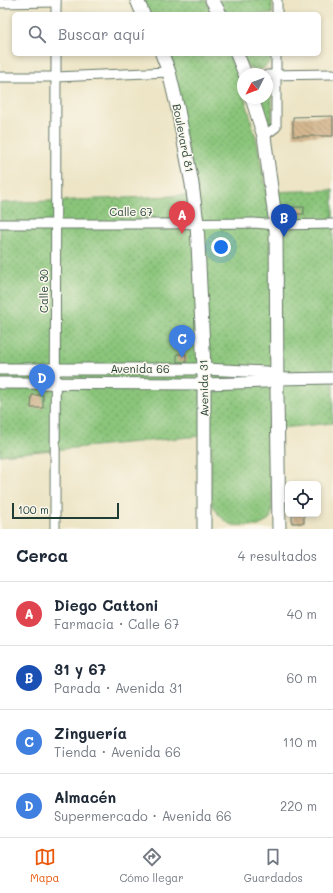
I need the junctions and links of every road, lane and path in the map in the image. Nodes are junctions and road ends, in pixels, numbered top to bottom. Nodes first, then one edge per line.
1 (137, 0) edge
2 (212, 0) edge
3 (277, 0) edge
4 (56, 1) edge
5 (0, 3) edge
6 (56, 12) edge
7 (142, 12) edge
8 (219, 12) edge
9 (276, 12) edge
10 (56, 56) edge
11 (163, 56) edge
12 (238, 56) edge
13 (276, 56) edge
14 (243, 68) edge
15 (272, 68) edge
16 (169, 72) junction
17 (273, 74) edge
18 (333, 74) edge
19 (0, 77) edge
20 (56, 77) junction
21 (273, 95) edge
22 (254, 104) edge
23 (264, 136) junction
24 (197, 223) junction
25 (0, 224) edge
26 (56, 224) junction
27 (333, 224) edge
28 (276, 225) junction
29 (0, 369) edge
30 (55, 369) junction
31 (204, 369) junction
32 (333, 378) edge
33 (278, 379) junction
34 (0, 383) edge
35 (55, 383) junction
36 (204, 384) junction
37 (55, 529) edge
38 (204, 529) edge
39 (279, 529) edge

1 - 7 highway
2 - 8 highway
3 - 9 street
4 - 5 street
4 - 6 street
10 - 20 street, Calle 30
11 - 16 highway, Boulevard 81
12 - 14 highway
13 - 15 street
16 - 20 street
16 - 24 highway, Boulevard 81
17 - 18 street
19 - 20 street
20 - 26 street, Calle 30
21 - 23 street
22 - 23 highway
23 - 28 highway
24 - 26 street, Calle 67
24 - 28 street, Calle 67
24 - 31 highway, Avenida 31
25 - 26 street, Calle 67
26 - 30 street, Calle 30
27 - 28 street, Calle 67
28 - 33 highway
29 - 30 main road, Avenida 66
30 - 31 main road, Avenida 66
30 - 35 street, Calle 30
31 - 33 main road, Avenida 66
31 - 36 highway, Avenida 31
32 - 33 main road, Avenida 66
33 - 36 main road, Avenida 66
33 - 39 highway
34 - 35 main road, Avenida 66
35 - 36 main road, Avenida 66
35 - 37 street, Calle 30
36 - 38 highway, Avenida 31

